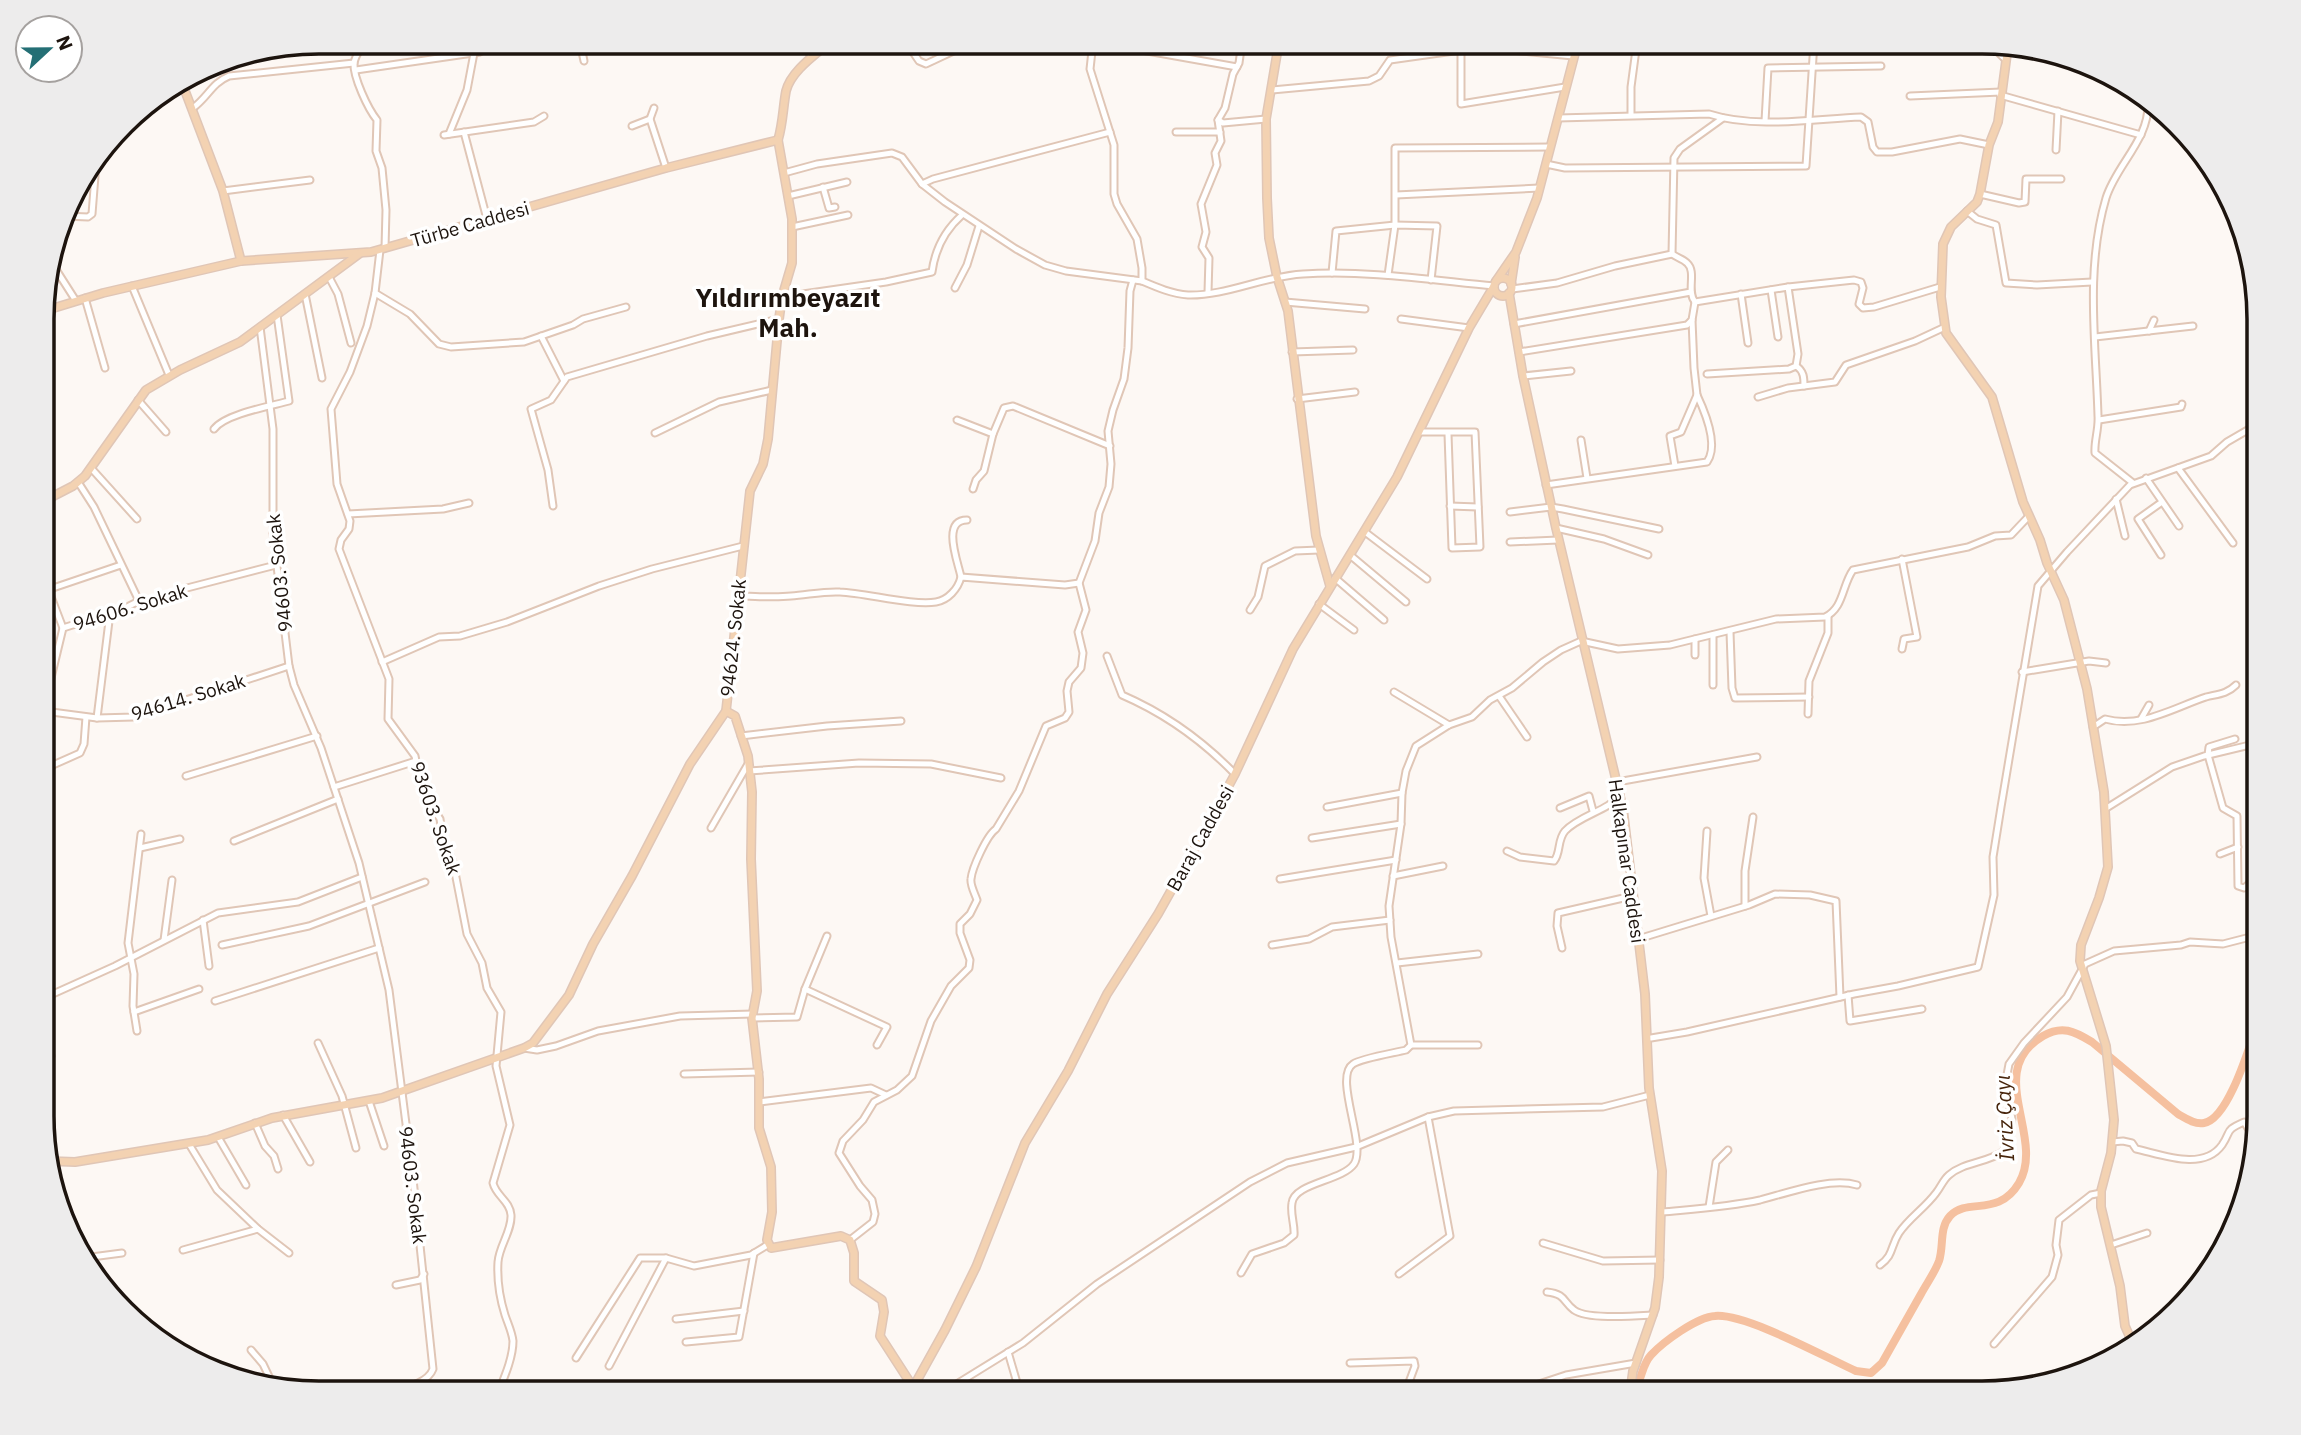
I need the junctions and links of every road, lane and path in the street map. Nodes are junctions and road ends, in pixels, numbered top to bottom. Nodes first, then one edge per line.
1 (358, 54) edge
2 (467, 54) edge
3 (474, 54) edge
4 (583, 54) edge
5 (810, 54) edge
6 (816, 54) edge
7 (915, 54) edge
8 (949, 54) edge
9 (1092, 54) edge
10 (1164, 54) edge
11 (1240, 54) edge
12 (1277, 54) edge
13 (1420, 54) edge
14 (1461, 54) edge
15 (1551, 54) edge
16 (1635, 54) edge
17 (1813, 54) edge
18 (2001, 55) edge
19 (1573, 56) joint
20 (2007, 56) edge
21 (812, 57) junction
22 (2006, 60) junction
23 (584, 61) dead end
24 (354, 63) junction
25 (1881, 66) dead end
26 (1237, 67) junction
27 (1812, 68) junction
28 (356, 70) junction
29 (1566, 87) junction
30 (1272, 90) junction
31 (185, 91) edge
32 (2000, 94) junction
33 (1910, 96) dead end
34 (193, 108) junction
35 (654, 108) dead end
36 (2058, 111) junction
37 (2148, 113) edge
38 (1631, 115) junction
39 (544, 116) dead end
40 (1558, 118) junction
41 (1723, 118) junction
42 (650, 119) junction
43 (1266, 119) junction
44 (1218, 120) junction
45 (1809, 120) junction
46 (1765, 121) junction
47 (632, 125) dead end
48 (464, 132) junction
49 (1110, 132) junction
50 (1176, 132) dead end
51 (1220, 132) junction
52 (2141, 135) junction
53 (778, 140) junction
54 (1989, 145) junction
55 (1550, 147) junction
56 (2056, 150) dead end
57 (1546, 163) junction
58 (1672, 167) junction
59 (666, 168) junction
60 (784, 173) junction
61 (95, 179) edge
62 (2061, 179) dead end
63 (310, 180) dead end
64 (847, 181) dead end
65 (922, 184) junction
66 (823, 187) junction
67 (1539, 188) junction
68 (223, 191) junction
69 (1980, 194) junction
70 (1396, 195) junction
71 (788, 196) junction
72 (835, 207) dead end
73 (1967, 211) junction
74 (849, 215) dead end
75 (962, 215) junction
76 (75, 216) edge
77 (487, 219) junction
78 (1395, 225) junction
79 (979, 226) junction
80 (792, 227) junction
81 (383, 249) junction
82 (1516, 253) junction
83 (360, 254) junction
84 (1672, 254) junction
85 (241, 261) junction
86 (58, 273) edge
87 (1332, 273) junction
88 (1388, 275) junction
89 (1277, 276) junction
90 (329, 277) junction
91 (1133, 280) junction
92 (1431, 280) junction
93 (1142, 281) junction
94 (2092, 282) junction
95 (1495, 284) junction
96 (132, 286) junction
97 (1788, 287) junction
98 (1940, 287) junction
99 (955, 288) dead end
100 (1511, 289) junction
101 (1771, 290) junction
102 (1208, 292) junction
103 (1691, 292) junction
104 (375, 293) junction
105 (305, 294) junction
106 (1741, 294) junction
107 (782, 297) junction
108 (85, 298) junction
109 (76, 301) junction
110 (1285, 302) junction
111 (1695, 302) junction
112 (626, 307) dead end
113 (55, 308) edge
114 (1365, 309) dead end
115 (277, 315) junction
116 (779, 319) junction
117 (1401, 319) dead end
118 (1692, 320) junction
119 (2154, 320) dead end
120 (1514, 324) junction
121 (2193, 326) dead end
122 (260, 327) junction
123 (1945, 327) junction
124 (1469, 328) junction
125 (2149, 331) junction
126 (541, 336) junction
127 (1778, 337) dead end
128 (2095, 337) junction
129 (351, 343) dead end
130 (1748, 343) dead end
131 (1353, 350) dead end
132 (1292, 352) junction
133 (1519, 352) junction
134 (1796, 366) junction
135 (105, 368) dead end
136 (1572, 371) dead end
137 (1707, 374) dead end
138 (169, 376) junction
139 (1523, 376) junction
140 (322, 378) dead end
141 (564, 381) junction
142 (1804, 386) junction
143 (772, 390) junction
144 (1355, 392) dead end
145 (1698, 395) junction
146 (1758, 397) dead end
147 (137, 399) junction
148 (1297, 399) junction
149 (2182, 404) dead end
150 (270, 405) junction
151 (957, 420) dead end
152 (2099, 420) junction
153 (215, 429) dead end
154 (2247, 430) edge
155 (166, 432) dead end
156 (1419, 432) junction
157 (654, 433) dead end
158 (992, 434) junction
159 (1448, 434) junction
160 (1581, 440) dead end
161 (1110, 446) junction
162 (1675, 466) junction
163 (91, 468) junction
164 (2178, 468) junction
165 (1587, 478) junction
166 (2146, 478) junction
167 (78, 482) junction
168 (2133, 483) junction
169 (1546, 485) junction
170 (973, 489) dead end
171 (54, 495) edge
172 (2116, 499) junction
173 (2162, 502) junction
174 (469, 503) dead end
175 (553, 506) dead end
176 (1450, 506) junction
177 (1478, 507) junction
178 (1551, 507) junction
179 (1510, 512) dead end
180 (348, 514) junction
181 (2029, 516) junction
182 (137, 519) dead end
183 (967, 520) dead end
184 (2179, 526) dead end
185 (1556, 528) junction
186 (1659, 529) dead end
187 (1365, 532) junction
188 (2124, 536) dead end
189 (1558, 540) junction
190 (1510, 542) dead end
191 (2233, 543) dead end
192 (743, 546) junction
193 (1319, 550) junction
194 (1350, 555) junction
195 (1648, 555) dead end
196 (2161, 555) dead end
197 (1902, 559) junction
198 (121, 565) junction
199 (276, 565) junction
200 (2050, 571) junction
201 (961, 577) junction
202 (1335, 578) junction
203 (1427, 579) dead end
204 (1079, 583) junction
205 (1330, 586) junction
206 (54, 588) edge
207 (737, 596) junction
208 (139, 601) junction
209 (1406, 602) dead end
210 (54, 604) edge
211 (1319, 604) junction
212 (1250, 610) dead end
213 (110, 613) junction
214 (1828, 616) junction
215 (1384, 620) dead end
216 (63, 628) junction
217 (1354, 631) dead end
218 (1730, 632) junction
219 (1713, 635) junction
220 (1695, 639) junction
221 (1581, 641) junction
222 (1902, 649) dead end
223 (1695, 655) dead end
224 (1107, 656) dead end
225 (382, 663) junction
226 (2081, 663) junction
227 (2106, 663) dead end
228 (54, 666) edge
229 (289, 666) junction
230 (2022, 672) junction
231 (1713, 685) dead end
232 (2236, 685) dead end
233 (1394, 692) dead end
234 (1500, 696) junction
235 (1809, 697) junction
236 (2149, 705) dead end
237 (54, 711) edge
238 (726, 711) junction
239 (1808, 714) dead end
240 (86, 717) junction
241 (97, 718) junction
242 (2141, 719) junction
243 (901, 722) dead end
244 (1450, 725) junction
245 (2094, 727) junction
246 (317, 736) junction
247 (741, 736) junction
248 (1527, 737) dead end
249 (2235, 740) dead end
250 (2247, 746) edge
251 (2208, 755) junction
252 (1757, 757) dead end
253 (416, 761) junction
254 (54, 765) edge
255 (749, 767) junction
256 (1235, 774) junction
257 (186, 776) dead end
258 (1001, 778) dead end
259 (1617, 782) junction
260 (334, 786) junction
261 (1402, 793) junction
262 (1619, 795) junction
263 (338, 799) junction
264 (1327, 807) dead end
265 (1560, 808) dead end
266 (2105, 809) junction
267 (1593, 811) junction
268 (1753, 817) dead end
269 (1401, 824) junction
270 (711, 828) dead end
271 (1707, 831) dead end
272 (141, 834) dead end
273 (1312, 838) dead end
274 (180, 839) dead end
275 (234, 841) dead end
276 (2238, 847) junction
277 (140, 848) junction
278 (1507, 851) dead end
279 (2220, 854) dead end
280 (1396, 860) junction
281 (1443, 866) dead end
282 (1393, 876) junction
283 (362, 877) junction
284 (1280, 879) dead end
285 (173, 880) dead end
286 (425, 882) dead end
287 (2247, 886) edge
288 (1632, 896) junction
289 (369, 902) junction
290 (1745, 906) junction
291 (1711, 916) junction
292 (1390, 919) junction
293 (203, 920) junction
294 (827, 936) dead end
295 (2247, 938) edge
296 (1638, 939) junction
297 (164, 940) junction
298 (222, 945) dead end
299 (1272, 945) dead end
300 (379, 948) junction
301 (1562, 948) dead end
302 (1478, 954) dead end
303 (129, 957) junction
304 (1397, 963) junction
305 (209, 966) dead end
306 (2082, 969) junction
307 (199, 989) dead end
308 (805, 989) junction
309 (54, 994) edge
310 (1848, 995) junction
311 (1840, 997) junction
312 (215, 1001) dead end
313 (1922, 1009) dead end
314 (134, 1012) junction
315 (752, 1016) junction
316 (137, 1031) dead end
317 (1651, 1038) dead end
318 (318, 1043) dead end
319 (877, 1045) dead end
320 (1411, 1045) junction
321 (1478, 1045) dead end
322 (524, 1048) junction
323 (496, 1059) junction
324 (759, 1072) junction
325 (684, 1074) dead end
326 (401, 1092) junction
327 (886, 1095) junction
328 (1650, 1095) junction
329 (369, 1101) junction
330 (759, 1102) junction
331 (344, 1105) junction
332 (283, 1115) junction
333 (1428, 1117) junction
334 (255, 1123) junction
335 (2246, 1126) edge
336 (218, 1137) junction
337 (2112, 1142) junction
338 (189, 1144) junction
339 (384, 1146) dead end
340 (1356, 1147) junction
341 (355, 1148) dead end
342 (1728, 1150) dead end
343 (58, 1162) edge
344 (310, 1163) dead end
345 (278, 1169) dead end
346 (246, 1185) dead end
347 (1857, 1185) dead end
348 (2101, 1193) junction
349 (1709, 1207) junction
350 (1661, 1212) junction
351 (258, 1229) junction
352 (2147, 1233) dead end
353 (850, 1240) junction
354 (1543, 1243) dead end
355 (769, 1244) junction
356 (2110, 1245) junction
357 (183, 1250) dead end
358 (122, 1253) dead end
359 (289, 1253) dead end
360 (754, 1253) junction
361 (95, 1257) edge
362 (666, 1258) junction
363 (1660, 1260) junction
364 (1880, 1265) dead end
365 (1241, 1273) dead end
366 (424, 1274) junction
367 (1398, 1274) dead end
368 (397, 1285) dead end
369 (1548, 1292) dead end
370 (744, 1311) junction
371 (1653, 1315) junction
372 (676, 1319) dead end
373 (2129, 1336) edge
374 (687, 1342) dead end
375 (1994, 1343) dead end
376 (251, 1350) dead end
377 (1008, 1352) junction
378 (576, 1358) dead end
379 (1350, 1363) dead end
380 (1636, 1363) junction
381 (609, 1366) dead end
382 (269, 1376) edge
383 (422, 1381) edge
384 (502, 1381) edge
385 (907, 1381) edge
386 (917, 1381) edge
387 (961, 1381) edge
388 (1016, 1381) edge
389 (1409, 1381) edge
390 (1548, 1381) edge
391 (1632, 1381) edge

1 - 24 street
2 - 28 street
3 - 48 street
4 - 23 street
5 - 21 street
6 - 21 street
7 - 8 street
9 - 49 street
10 - 26 street
11 - 26 street
12 - 30 street
13 - 30 street
14 - 29 street
15 - 19 street
16 - 38 street
17 - 27 street
18 - 22 street
19 - 29 street
20 - 22 street
21 - 53 street
22 - 32 street
24 - 28 street
24 - 34 street
25 - 27 street
26 - 44 street
27 - 45 street
27 - 46 street
28 - 81 street
29 - 40 street
30 - 43 street
31 - 34 street
32 - 33 street
32 - 36 street
32 - 54 street
34 - 68 street
35 - 42 street
36 - 52 street
36 - 56 street
37 - 52 street
38 - 40 street
38 - 41 street
39 - 48 street
40 - 55 street
41 - 46 street
41 - 58 street
42 - 47 street
42 - 59 street
43 - 44 street
43 - 89 street
44 - 51 street
45 - 46 street
45 - 54 street
45 - 58 street
48 - 77 street
49 - 65 street
49 - 93 street
50 - 51 street
51 - 102 street
52 - 94 street
53 - 59 street, Türbe Caddesi
53 - 60 street, 94624. Sokak
54 - 69 street
55 - 57 street
55 - 70 street
57 - 58 street
57 - 67 street
58 - 84 street
59 - 77 street, Türbe Caddesi
60 - 65 street
60 - 71 street, 94624. Sokak
61 - 76 street
62 - 69 street
63 - 68 street
64 - 66 street
65 - 75 street
66 - 71 street
66 - 72 street
67 - 70 street
67 - 82 street
68 - 85 street
69 - 73 street
70 - 78 street
71 - 80 street, 94624. Sokak
73 - 94 street
73 - 98 street
74 - 80 street
75 - 79 street
75 - 107 street
77 - 81 street, Türbe Caddesi
78 - 87 street
78 - 88 street
78 - 92 street
79 - 91 street
79 - 99 street
80 - 107 street, 94624. Sokak
81 - 83 street, Türbe Caddesi
81 - 104 street
82 - 95 street, Baraj Caddesi
82 - 100 street, Halkapınar Caddesi
83 - 85 street, Türbe Caddesi
83 - 90 street
84 - 100 street
84 - 103 street
85 - 96 street, Türbe Caddesi
86 - 109 street
87 - 88 street
87 - 89 street
88 - 92 street
89 - 102 street
89 - 110 street
90 - 105 street
90 - 129 street
91 - 93 street
91 - 161 street
92 - 95 street
93 - 102 street
94 - 128 street
95 - 100 street
95 - 100 street
95 - 124 street, Baraj Caddesi
96 - 108 street, Türbe Caddesi
96 - 138 street
97 - 98 street
97 - 101 street
97 - 134 street
98 - 123 street
100 - 120 street, Halkapınar Caddesi
101 - 106 street
101 - 127 street
103 - 111 street
103 - 120 street
104 - 126 street
104 - 180 street
105 - 115 street
105 - 140 street
106 - 111 street
106 - 130 street
107 - 116 street, 94624. Sokak
108 - 109 street, Türbe Caddesi
108 - 135 street
109 - 113 street, Türbe Caddesi
110 - 114 street
110 - 132 street
111 - 118 street
112 - 126 street
115 - 122 street
115 - 150 street
116 - 141 street
116 - 143 street, 94624. Sokak
117 - 124 street
118 - 133 street
118 - 145 street
119 - 125 street
120 - 133 street, Halkapınar Caddesi
121 - 125 street
122 - 138 street
122 - 150 street, 94603. Sokak
123 - 142 street
123 - 181 street
124 - 156 street, Baraj Caddesi
125 - 128 street
126 - 141 street
128 - 152 street
131 - 132 street
132 - 148 street
133 - 139 street, Halkapınar Caddesi
134 - 137 street
134 - 142 street
136 - 139 street
138 - 147 street
139 - 169 street, Halkapınar Caddesi
141 - 175 street
142 - 146 street
143 - 157 street
143 - 192 street, 94624. Sokak
144 - 148 street
145 - 162 street
145 - 162 street
147 - 155 street
147 - 163 street
148 - 193 street
149 - 152 street
150 - 153 street
150 - 199 street, 94603. Sokak
151 - 158 street
152 - 168 street
154 - 164 street
156 - 159 street
156 - 187 street, Baraj Caddesi
158 - 161 street
158 - 170 street
159 - 176 street
159 - 177 street
160 - 165 street
161 - 204 street
162 - 165 street
163 - 167 street
163 - 182 street
164 - 166 street
164 - 191 street
165 - 169 street
166 - 168 street
166 - 173 street
167 - 171 street
167 - 198 street
168 - 172 street
169 - 178 street, Halkapınar Caddesi
172 - 188 street
172 - 200 street
173 - 184 street
173 - 196 street
174 - 180 street
176 - 177 street
176 - 177 street
178 - 179 street
178 - 185 street, Halkapınar Caddesi
178 - 186 street
180 - 225 street, 93603. Sokak
181 - 197 street
181 - 200 street
183 - 201 street
185 - 189 street, Halkapınar Caddesi
185 - 195 street
187 - 194 street, Baraj Caddesi
187 - 203 street
189 - 190 street
189 - 221 street, Halkapınar Caddesi
192 - 207 street, 94624. Sokak
192 - 225 street
193 - 205 street
193 - 212 street
194 - 202 street, Baraj Caddesi
194 - 209 street
197 - 214 street
197 - 222 street
198 - 206 street
198 - 208 street
199 - 208 street, 94606. Sokak
199 - 229 street, 94603. Sokak
200 - 226 street
200 - 230 street
201 - 204 street
201 - 207 street
202 - 205 street, Baraj Caddesi
202 - 215 street
204 - 327 street
205 - 211 street, Baraj Caddesi
207 - 238 street, 94624. Sokak
208 - 213 street, 94606. Sokak
210 - 216 street
211 - 217 street
211 - 256 street, Baraj Caddesi
213 - 216 street, 94606. Sokak
213 - 241 street
214 - 218 street
214 - 235 street
216 - 228 street, 94606. Sokak
218 - 219 street
218 - 235 street
219 - 220 street
219 - 231 street
220 - 221 street
220 - 223 street
221 - 234 street
221 - 259 street, Halkapınar Caddesi
224 - 256 street
225 - 253 street, 93603. Sokak
226 - 227 street
226 - 230 street
226 - 245 street
229 - 241 street, 94614. Sokak
229 - 246 street, 94603. Sokak
230 - 310 street
232 - 242 street
233 - 244 street
234 - 244 street
234 - 248 street
235 - 239 street
236 - 242 street
237 - 240 street, 94614. Sokak
238 - 247 street
238 - 322 street, 94624. Sokak
240 - 241 street, 94614. Sokak
240 - 254 street
242 - 245 street
243 - 247 street
244 - 261 street
245 - 266 street
246 - 257 street
246 - 260 street, 94603. Sokak
247 - 255 street
249 - 251 street
250 - 251 street
251 - 266 street
251 - 276 street
252 - 259 street
253 - 260 street
253 - 323 street, 93603. Sokak
255 - 258 street
255 - 270 street
255 - 315 street
256 - 386 street, Baraj Caddesi
259 - 262 street, Halkapınar Caddesi
260 - 263 street, 94603. Sokak
261 - 264 street
261 - 269 street
262 - 267 street
262 - 288 street, Halkapınar Caddesi
263 - 275 street
263 - 283 street, 94603. Sokak
265 - 267 street
266 - 306 street
267 - 278 street
268 - 290 street
269 - 273 street
269 - 280 street
271 - 291 street
272 - 277 street
274 - 277 street
276 - 279 street
276 - 287 street
277 - 303 street
280 - 282 street
280 - 284 street
281 - 282 street
282 - 292 street
283 - 289 street, 94603. Sokak
283 - 293 street
285 - 297 street
286 - 289 street
288 - 296 street, Halkapınar Caddesi
288 - 301 street
289 - 298 street
289 - 300 street, 94603. Sokak
290 - 291 street
290 - 311 street
291 - 296 street
292 - 299 street
292 - 304 street
293 - 297 street
293 - 305 street
294 - 308 street
295 - 306 street
296 - 328 street, Halkapınar Caddesi
297 - 303 street
300 - 312 street
300 - 326 street, 94603. Sokak
302 - 304 street
303 - 309 street
303 - 314 street
304 - 320 street
306 - 337 street
306 - 364 street
307 - 314 street
308 - 315 street
308 - 319 street
310 - 311 street
310 - 313 street
311 - 317 street
314 - 316 street
315 - 322 street
315 - 324 street
318 - 331 street
320 - 321 street
320 - 340 street
322 - 323 street, 94624. Sokak
323 - 326 street, 94624. Sokak
323 - 384 street, 93603. Sokak
324 - 325 street
324 - 330 street
326 - 329 street, 94624. Sokak
326 - 366 street, 94603. Sokak
327 - 330 street
327 - 353 street
328 - 333 street
328 - 350 street, Halkapınar Caddesi
329 - 331 street, 94624. Sokak
329 - 339 street
330 - 355 street
331 - 332 street, 94624. Sokak
331 - 341 street
332 - 334 street, 94624. Sokak
332 - 344 street
333 - 340 street
333 - 367 street
334 - 336 street, 94624. Sokak
334 - 345 street
335 - 337 street
336 - 338 street, 94624. Sokak
336 - 346 street
337 - 348 street
338 - 343 street, 94624. Sokak
338 - 351 street
340 - 365 street
340 - 377 street
342 - 349 street
347 - 349 street
348 - 356 street
348 - 375 street
349 - 350 street
350 - 363 street, Halkapınar Caddesi
351 - 357 street
351 - 359 street
352 - 356 street
353 - 355 street
353 - 385 street
354 - 363 street
355 - 360 street
356 - 373 street
358 - 361 street
360 - 362 street
360 - 370 street
362 - 378 street
362 - 381 street
363 - 371 street, Halkapınar Caddesi
366 - 368 street
366 - 383 street, 94603. Sokak
369 - 371 street
370 - 372 street
370 - 374 street
371 - 380 street, Halkapınar Caddesi
376 - 382 street
377 - 387 street
377 - 388 street
379 - 389 street
380 - 390 street
380 - 391 street, Halkapınar Caddesi

